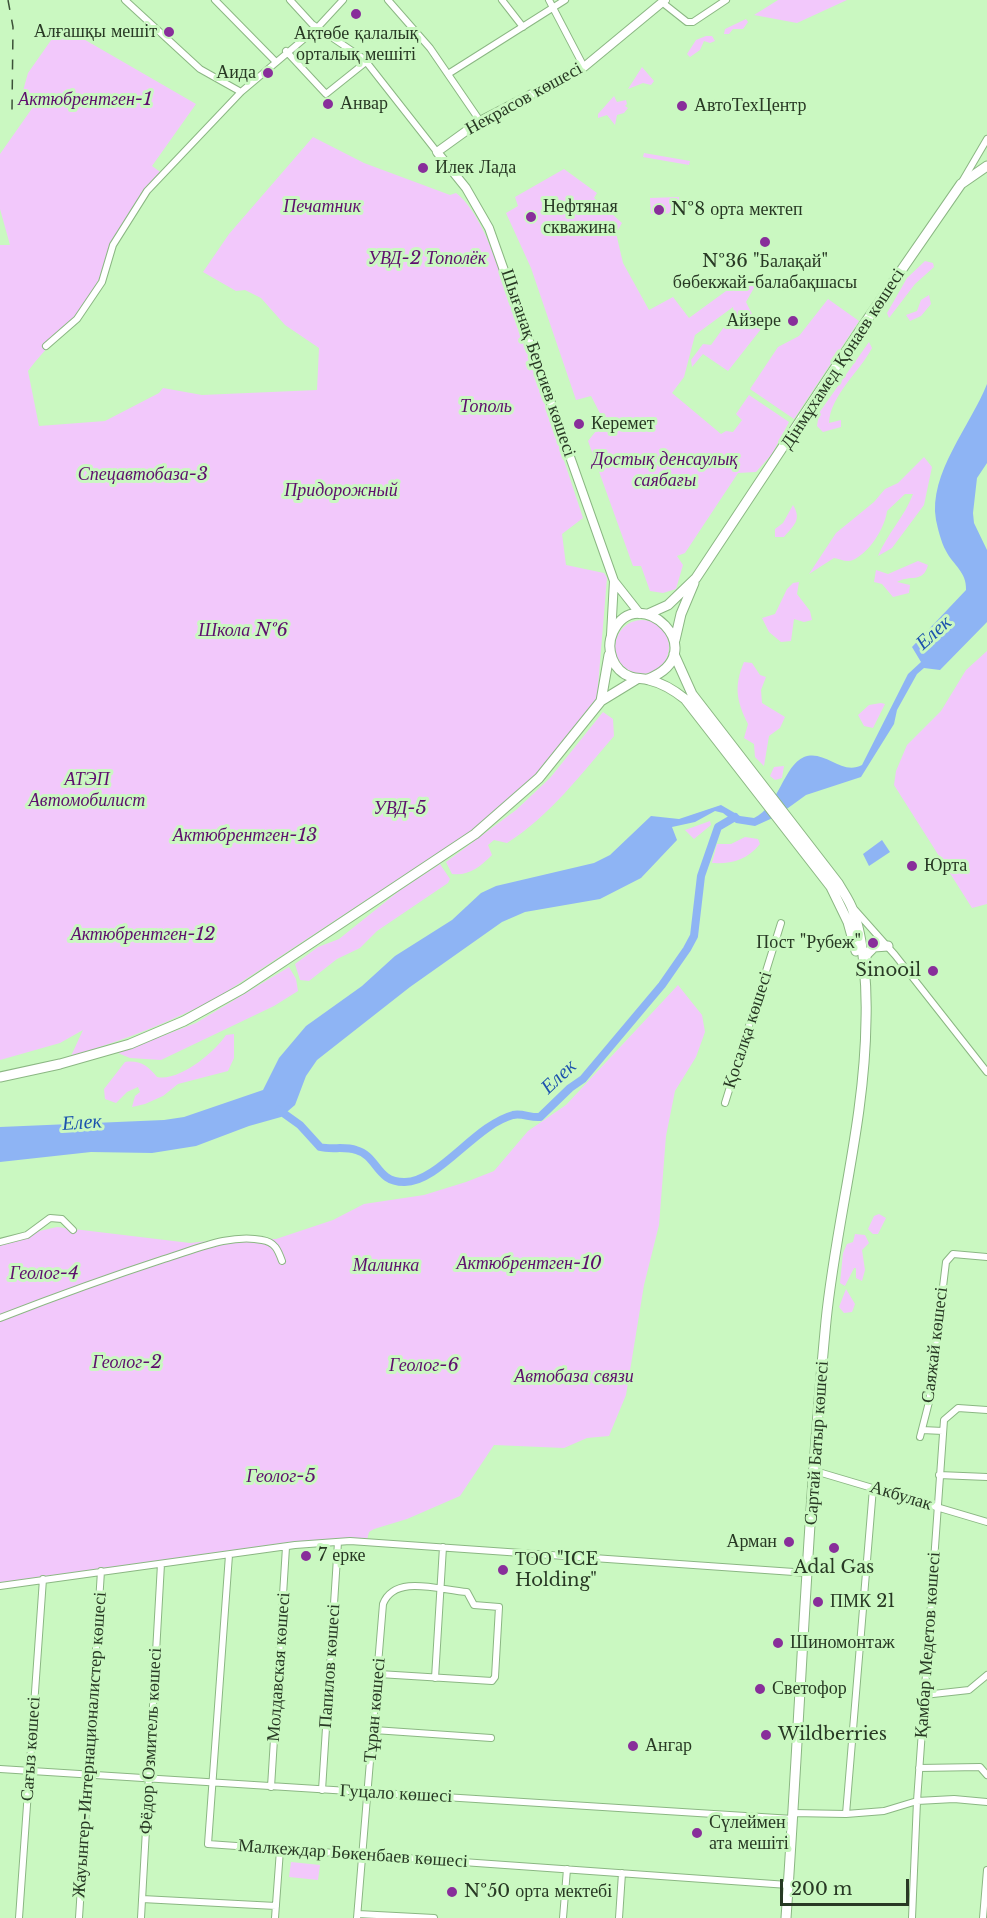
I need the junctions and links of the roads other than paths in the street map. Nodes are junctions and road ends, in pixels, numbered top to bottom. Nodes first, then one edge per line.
1 (125, 0) edge
2 (215, 0) edge
3 (290, 0) edge
4 (343, 0) edge
5 (388, 0) edge
6 (502, 0) edge
7 (549, 0) edge
8 (565, 0) edge
9 (726, 0) edge
10 (664, 2) edge
11 (554, 9) junction
12 (318, 27) junction
13 (523, 27) junction
14 (286, 51) junction
15 (275, 61) junction
16 (366, 62) junction
17 (585, 67) junction
18 (448, 74) junction
19 (241, 92) junction
20 (480, 121) junction
21 (987, 139) edge
22 (437, 152) junction
23 (987, 166) edge
24 (961, 184) junction
25 (46, 346) dead end
26 (696, 578) junction
27 (614, 581) junction
28 (644, 614) junction
29 (611, 635) junction
30 (674, 641) junction
31 (610, 653) junction
32 (674, 654) junction
33 (643, 679) junction
34 (602, 701) junction
35 (722, 740) junction
36 (802, 843) junction
37 (831, 887) junction
38 (852, 908) junction
39 (781, 923) dead end
40 (888, 946) junction
41 (862, 971) junction
42 (987, 1072) edge
43 (0, 1077) edge
44 (725, 1103) dead end
45 (73, 1230) dead end
46 (0, 1242) edge
47 (987, 1257) edge
48 (282, 1261) dead end
49 (0, 1318) edge
50 (987, 1410) edge
51 (943, 1431) junction
52 (815, 1471) junction
53 (939, 1475) junction
54 (987, 1477) edge
55 (873, 1488) junction
56 (937, 1507) junction
57 (987, 1522) edge
58 (338, 1542) junction
59 (286, 1547) junction
60 (443, 1547) junction
61 (229, 1555) junction
62 (162, 1564) junction
63 (101, 1571) junction
64 (808, 1573) junction
65 (43, 1579) junction
66 (0, 1586) edge
67 (441, 1589) junction
68 (379, 1674) junction
69 (987, 1675) edge
70 (435, 1678) junction
71 (924, 1695) junction
72 (374, 1730) junction
73 (491, 1738) dead end
74 (987, 1761) edge
75 (980, 1767) junction
76 (920, 1768) junction
77 (0, 1769) edge
78 (29, 1771) junction
79 (987, 1775) edge
80 (89, 1776) junction
81 (150, 1780) junction
82 (212, 1783) junction
83 (271, 1787) junction
84 (322, 1790) junction
85 (369, 1793) junction
86 (917, 1801) junction
87 (987, 1802) edge
88 (846, 1814) junction
89 (793, 1816) junction
90 (280, 1850) junction
91 (362, 1856) junction
92 (567, 1869) junction
93 (987, 1870) edge
94 (622, 1873) junction
95 (788, 1885) junction
96 (142, 1899) junction
97 (276, 1906) junction
98 (358, 1916) edge
99 (19, 1918) edge
100 (79, 1918) edge
101 (141, 1918) edge
102 (275, 1918) edge
103 (434, 1918) edge
104 (563, 1918) edge
105 (619, 1918) edge
106 (786, 1918) edge
107 (912, 1918) edge
108 (983, 1918) edge

1 - 19 street
2 - 15 street
3 - 12 street, Шығанақ Берсиев көшесі
4 - 12 street
5 - 18 street
6 - 13 street
7 - 11 street
8 - 11 street
9 - 10 street
10 - 17 main road, Некрасов көшесі
11 - 13 street
11 - 17 street
12 - 14 street
12 - 16 street, Шығанақ Берсиев көшесі
13 - 18 street
14 - 15 street
14 - 16 street
15 - 19 street
16 - 22 street, Шығанақ Берсиев көшесі
17 - 20 main road, Некрасов көшесі
18 - 20 street
19 - 25 street
20 - 22 main road, Некрасов көшесі
21 - 24 street, Дінмұхамед Қонаев көшесі
22 - 27 main road, Шығанақ Берсиев көшесі
23 - 24 highway
24 - 26 highway, Дінмұхамед Қонаев көшесі
26 - 28 highway
26 - 30 highway
27 - 28 main road
27 - 29 main road
28 - 29 highway
28 - 30 highway
29 - 31 highway
30 - 32 highway
31 - 33 highway
31 - 34 highway
32 - 33 highway
32 - 35 highway
33 - 34 highway
33 - 35 highway
34 - 43 highway
35 - 36 highway
36 - 37 highway
36 - 38 highway
37 - 38 street
37 - 41 highway
38 - 40 street
38 - 41 highway
39 - 44 street, Қосалқа көшесі
40 - 41 highway
40 - 42 street
41 - 52 highway, Сартай Батыр көшесі
45 - 46 street
47 - 51 street, Саяжай көшесі
48 - 49 street
50 - 51 street, Қамбар Медетов көшесі
51 - 53 street, Қамбар Медетов көшесі
52 - 55 street, Акбулак
52 - 64 highway, Сартай Батыр көшесі
53 - 54 street
53 - 56 street, Қамбар Медетов көшесі
55 - 56 street, Акбулак
55 - 88 street
56 - 57 street, Акбулак
56 - 71 street, Қамбар Медетов көшесі
58 - 59 street
58 - 60 street
58 - 84 street, Папилов көшесі
59 - 61 street
59 - 83 street, Молдавская көшесі
60 - 64 street
60 - 67 street
61 - 62 street
61 - 82 street, Малкеждар Бөкенбаев көшесі
62 - 63 street
62 - 81 street, Фёдор Озмитель көшесі
63 - 65 street
63 - 80 street, Жауынгер-Интернационалистер көшесі
64 - 89 highway, Сартай Батыр көшесі
65 - 66 street
65 - 78 street, Сағыз көшесі
67 - 68 street, Тұран көшесі
67 - 70 street
67 - 70 street
68 - 70 street
68 - 72 street, Тұран көшесі
69 - 71 street
71 - 76 street, Қамбар Медетов көшесі
72 - 73 street
72 - 85 street, Тұран көшесі
74 - 75 street
75 - 76 street
75 - 79 street
76 - 86 street, Қамбар Медетов көшесі
77 - 78 street, Гуцало көшесі
78 - 80 street, Гуцало көшесі
78 - 99 street, Сағыз көшесі
80 - 81 street, Гуцало көшесі
80 - 100 street, Жауынгер-Интернационалистер көшесі
81 - 82 street, Гуцало көшесі
81 - 96 street, Фёдор Озмитель көшесі
82 - 83 street, Гуцало көшесі
82 - 90 street, Малкеждар Бөкенбаев көшесі
83 - 84 street, Гуцало көшесі
84 - 85 street, Гуцало көшесі
85 - 89 street, Гуцало көшесі
85 - 91 street, Тұран көшесі
86 - 87 street, Гуцало көшесі
86 - 88 street, Гуцало көшесі
86 - 107 street, Қамбар Медетов көшесі
88 - 89 street, Гуцало көшесі
89 - 95 highway, Сартай Батыр көшесі
90 - 91 street, Малкеждар Бөкенбаев көшесі
90 - 97 street
91 - 92 street, Малкеждар Бөкенбаев көшесі
91 - 98 street, Тұран көшесі
92 - 94 street, Малкеждар Бөкенбаев көшесі
92 - 104 street
93 - 108 street
94 - 95 street, Малкеждар Бөкенбаев көшесі
94 - 105 street
95 - 106 highway, Сартай Батыр көшесі
96 - 97 street
96 - 101 street, Фёдор Озмитель көшесі
97 - 102 street
98 - 103 street

